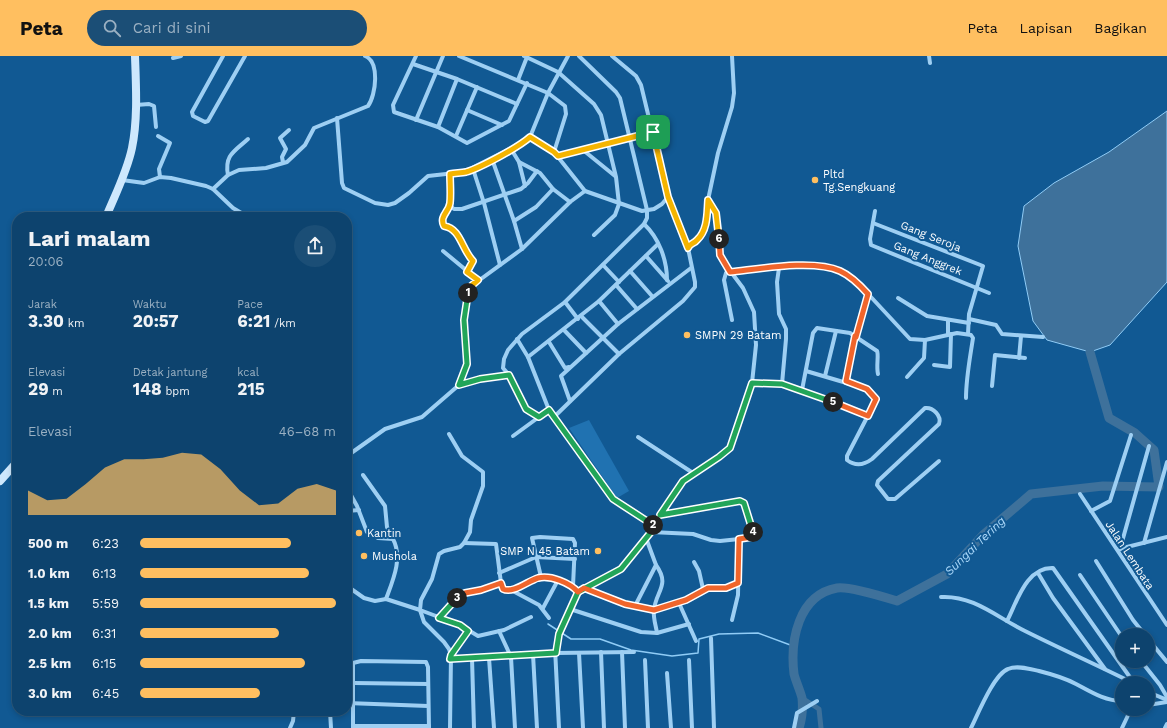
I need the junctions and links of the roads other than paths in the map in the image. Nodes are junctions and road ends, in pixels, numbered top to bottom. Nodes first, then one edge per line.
1 (136, 56) edge
2 (181, 56) edge
3 (223, 56) edge
4 (245, 56) edge
5 (365, 56) edge
6 (416, 56) edge
7 (443, 56) edge
8 (459, 56) edge
9 (526, 56) edge
10 (568, 56) edge
11 (579, 56) edge
12 (612, 56) edge
13 (732, 56) edge
14 (929, 56) edge
15 (173, 58) dead end
16 (930, 63) dead end
17 (413, 64) junction
18 (436, 72) junction
19 (558, 72) junction
20 (457, 78) junction
21 (518, 80) junction
22 (527, 83) junction
23 (477, 87) junction
24 (548, 93) junction
25 (517, 104) junction
26 (136, 105) junction
27 (467, 110) junction
28 (337, 118) junction
29 (416, 120) junction
30 (502, 125) junction
31 (156, 127) dead end
32 (438, 127) junction
33 (289, 130) dead end
34 (653, 132) junction
35 (158, 136) dead end
36 (456, 136) junction
37 (530, 137) junction
38 (629, 138) junction
39 (248, 139) dead end
40 (607, 143) junction
41 (512, 149) junction
42 (583, 150) junction
43 (554, 152) junction
44 (558, 156) junction
45 (492, 159) junction
46 (283, 162) junction
47 (519, 162) junction
48 (473, 169) junction
49 (537, 171) junction
50 (450, 174) junction
51 (228, 175) junction
52 (616, 177) junction
53 (160, 178) junction
54 (121, 180) junction
55 (525, 186) junction
56 (213, 189) junction
57 (554, 189) junction
58 (585, 191) junction
59 (505, 195) junction
60 (668, 197) junction
61 (708, 200) junction
62 (570, 202) junction
63 (484, 203) junction
64 (450, 204) junction
65 (619, 204) junction
66 (647, 210) junction
67 (875, 211) dead end
68 (108, 212) edge
69 (240, 212) edge
70 (514, 221) junction
71 (873, 223) junction
72 (644, 224) junction
73 (594, 235) dead end
74 (658, 244) junction
75 (688, 248) junction
76 (522, 249) junction
77 (443, 251) dead end
78 (646, 256) junction
79 (500, 265) junction
80 (603, 265) junction
81 (691, 268) junction
82 (779, 268) junction
83 (630, 271) junction
84 (467, 272) junction
85 (730, 272) junction
86 (478, 280) junction
87 (669, 282) junction
88 (617, 283) junction
89 (977, 288) junction
90 (989, 293) dead end
91 (868, 294) junction
92 (652, 296) junction
93 (898, 298) dead end
94 (599, 301) junction
95 (565, 302) junction
96 (637, 309) junction
97 (580, 317) junction
98 (732, 320) dead end
99 (948, 320) junction
100 (969, 321) junction
101 (618, 324) junction
102 (564, 330) junction
103 (836, 331) junction
104 (950, 334) junction
105 (968, 334) junction
106 (1021, 336) junction
107 (855, 337) junction
108 (1043, 337) dead end
109 (603, 338) junction
110 (517, 339) junction
111 (925, 340) junction
112 (549, 342) junction
113 (586, 353) junction
114 (619, 354) junction
115 (528, 357) junction
116 (1018, 358) junction
117 (1025, 358) dead end
118 (934, 365) dead end
119 (570, 367) junction
120 (806, 371) junction
121 (878, 374) dead end
122 (509, 375) junction
123 (825, 376) junction
124 (907, 377) dead end
125 (846, 381) junction
126 (752, 383) junction
127 (782, 384) junction
128 (459, 385) junction
129 (992, 386) dead end
130 (802, 390) junction
131 (966, 398) dead end
132 (570, 402) junction
133 (549, 410) junction
134 (868, 416) junction
135 (539, 417) junction
136 (554, 417) junction
137 (449, 434) dead end
138 (1131, 435) dead end
139 (513, 436) dead end
140 (638, 437) dead end
141 (1149, 446) dead end
142 (352, 452) edge
143 (939, 461) dead end
144 (1167, 462) edge
145 (12, 468) edge
146 (693, 473) junction
147 (363, 475) dead end
148 (0, 481) edge
149 (1080, 494) dead end
150 (352, 497) edge
151 (359, 510) junction
152 (352, 511) edge
153 (1091, 511) junction
154 (660, 515) junction
155 (653, 525) junction
156 (651, 532) junction
157 (1167, 536) edge
158 (646, 538) junction
159 (393, 539) junction
160 (739, 539) junction
161 (464, 543) junction
162 (1144, 543) junction
163 (1118, 550) junction
164 (536, 557) junction
165 (575, 559) junction
166 (1096, 561) dead end
167 (694, 562) dead end
168 (656, 565) junction
169 (499, 573) junction
170 (1038, 573) junction
171 (1080, 575) dead end
172 (541, 577) junction
173 (558, 580) junction
174 (501, 583) junction
175 (738, 583) junction
176 (573, 586) junction
177 (584, 588) junction
178 (703, 589) junction
179 (352, 590) edge
180 (511, 590) junction
181 (578, 592) junction
182 (941, 597) dead end
183 (386, 599) junction
184 (679, 603) junction
185 (635, 606) junction
186 (544, 608) junction
187 (420, 610) junction
188 (570, 610) junction
189 (654, 610) junction
190 (531, 617) dead end
191 (439, 618) junction
192 (549, 618) dead end
193 (732, 620) dead end
194 (1007, 621) junction
195 (689, 624) junction
196 (1167, 625) edge
197 (1116, 628) edge
198 (1139, 628) edge
199 (468, 631) junction
200 (499, 631) junction
201 (657, 633) junction
202 (711, 638) dead end
203 (696, 641) dead end
204 (1155, 647) edge
205 (601, 652) junction
206 (622, 652) junction
207 (634, 652) dead end
208 (556, 653) junction
209 (579, 653) junction
210 (533, 654) junction
211 (450, 657) junction
212 (511, 657) junction
213 (472, 658) junction
214 (489, 658) junction
215 (645, 660) dead end
216 (689, 660) dead end
217 (1167, 662) edge
218 (1147, 668) edge
219 (1105, 669) junction
220 (667, 673) dead end
221 (1120, 676) edge
222 (1129, 676) edge
223 (354, 683) junction
224 (428, 684) junction
225 (1155, 695) edge
226 (1167, 697) edge
227 (1115, 700) edge
228 (817, 701) dead end
229 (1167, 701) edge
230 (354, 704) junction
231 (1155, 704) edge
232 (428, 706) junction
233 (294, 716) edge
234 (330, 716) edge
235 (1128, 716) edge
236 (1167, 724) edge
237 (353, 727) edge
238 (429, 727) edge
239 (290, 728) edge
240 (331, 728) edge
241 (450, 728) edge
242 (474, 728) edge
243 (494, 728) edge
244 (515, 728) edge
245 (537, 728) edge
246 (559, 728) edge
247 (583, 728) edge
248 (604, 728) edge
249 (626, 728) edge
250 (648, 728) edge
251 (671, 728) edge
252 (692, 728) edge
253 (714, 728) edge
254 (794, 728) edge
255 (971, 728) edge
256 (1122, 728) edge
257 (1165, 728) edge

1 - 26 street
2 - 15 street
3 - 4 street
5 - 28 street
6 - 17 street
7 - 18 street
8 - 21 street
9 - 19 street
9 - 21 street
10 - 19 street
11 - 38 street
12 - 34 street
13 - 61 street
14 - 16 street
17 - 18 street
17 - 29 street
18 - 20 street
18 - 29 street
19 - 24 street
19 - 40 street
20 - 23 street
20 - 32 street
21 - 22 street
22 - 24 street
22 - 25 street
23 - 25 street
23 - 27 street
24 - 37 street
24 - 43 street
25 - 30 street
26 - 31 street
26 - 54 street
27 - 30 street
27 - 36 street
28 - 46 street
28 - 50 street
29 - 32 street
30 - 36 street
32 - 36 street
33 - 46 street
34 - 38 street
34 - 60 street
35 - 53 street
37 - 41 street
37 - 43 street
38 - 40 street
38 - 66 street
39 - 51 street
40 - 42 street
40 - 52 street
41 - 45 street
41 - 47 street
42 - 44 street
42 - 52 street
43 - 44 street
44 - 58 street
45 - 48 street
45 - 59 street
46 - 51 street
47 - 49 street
47 - 55 street
48 - 50 street
48 - 63 street
49 - 55 street
49 - 57 street
50 - 64 street
51 - 56 street
52 - 65 street
53 - 54 street
53 - 56 street
54 - 68 street
55 - 59 street
56 - 69 street
57 - 62 street
57 - 70 street
58 - 62 street
58 - 65 street
59 - 63 street
59 - 70 street
60 - 66 street
60 - 75 street
61 - 75 street
61 - 85 street
62 - 76 street
63 - 64 street
63 - 79 street
64 - 84 street
65 - 66 street
65 - 73 street
66 - 72 street
67 - 71 street
70 - 76 street
71 - 89 street, Gang Anggrek
71 - 89 street, Gang Seroja
72 - 74 street
72 - 80 street
74 - 78 street
74 - 87 street
75 - 81 street
76 - 79 street
77 - 84 street
78 - 83 street
78 - 87 street
79 - 86 street
80 - 88 street
80 - 95 street
81 - 87 street
81 - 114 street
82 - 85 street
82 - 91 street
82 - 127 street
83 - 88 street
83 - 92 street
84 - 86 street
85 - 98 street
85 - 126 street
86 - 128 street
87 - 92 street
88 - 94 street
88 - 96 street
89 - 90 street, Gang Anggrek
89 - 100 street
91 - 107 street
91 - 111 street
92 - 96 street
93 - 99 street
94 - 97 street
94 - 101 street
95 - 97 street
95 - 110 street
96 - 101 street
97 - 102 street
97 - 109 street
99 - 100 street
99 - 104 street
100 - 105 street
100 - 106 street
101 - 109 street
102 - 112 street
102 - 113 street
103 - 107 street
103 - 120 street
103 - 123 street
104 - 105 street
104 - 111 street
104 - 118 street
105 - 131 street
106 - 108 street
106 - 116 street
107 - 121 street
107 - 125 street
109 - 113 street
109 - 114 street
110 - 115 street
110 - 122 street
111 - 124 street
112 - 115 street
112 - 119 street
113 - 119 street
114 - 132 street
115 - 133 street
116 - 117 street
116 - 129 street
119 - 132 street
120 - 123 street
120 - 130 street
122 - 128 street
122 - 135 street
123 - 125 street
125 - 134 street
126 - 127 street
126 - 146 street
127 - 130 street
128 - 142 street
130 - 134 street
132 - 136 street
133 - 135 street
133 - 136 street
134 - 143 street
135 - 139 street
136 - 155 street
137 - 161 street
138 - 153 street
140 - 146 street
141 - 163 street
144 - 162 street
145 - 148 street
146 - 154 street
147 - 159 street
149 - 153 street, Jalan Lembata
150 - 151 street
151 - 152 street
151 - 159 street
153 - 163 street, Jalan Lembata
154 - 155 street
154 - 160 street
155 - 156 street
156 - 158 street
156 - 160 street
157 - 162 street
158 - 168 street
158 - 177 street
159 - 183 street
160 - 175 street
161 - 169 street
161 - 187 street
162 - 163 street
163 - 196 street, Jalan Lembata
164 - 165 street
164 - 165 street
164 - 169 street
164 - 172 street
165 - 176 street
166 - 198 street
167 - 178 street
168 - 185 street
168 - 189 street
169 - 174 street
170 - 194 street
170 - 219 street
170 - 222 street
171 - 197 street
172 - 173 street
172 - 180 street
173 - 176 street
173 - 186 street
174 - 180 street
174 - 191 street
175 - 178 street
175 - 193 street
176 - 181 street
177 - 181 street
177 - 185 street
178 - 184 street
179 - 183 street
180 - 186 street
181 - 188 street
182 - 194 street
183 - 187 street
184 - 189 street
184 - 195 street
185 - 189 street
186 - 192 street
187 - 191 street
187 - 211 street
188 - 201 street
188 - 208 street
189 - 201 street
190 - 200 street
191 - 199 street
194 - 219 street
195 - 201 street
195 - 203 street
199 - 200 street
199 - 211 street
200 - 212 street
202 - 253 street
204 - 217 street
205 - 206 street
205 - 209 street
205 - 248 street
206 - 207 street
206 - 249 street
208 - 209 street
208 - 210 street
208 - 246 street
209 - 247 street
210 - 212 street
210 - 245 street
211 - 213 street
211 - 241 street
212 - 214 street
212 - 244 street
213 - 214 street
213 - 242 street
214 - 243 street
215 - 250 street
216 - 252 street
218 - 226 street
219 - 221 street
220 - 251 street
223 - 224 street
223 - 224 street
223 - 230 street
224 - 232 street
225 - 229 street
227 - 255 street
228 - 254 street
229 - 231 street
230 - 232 street
230 - 237 street
232 - 238 street
233 - 239 street
234 - 240 street
235 - 256 street
236 - 257 street
237 - 238 street

